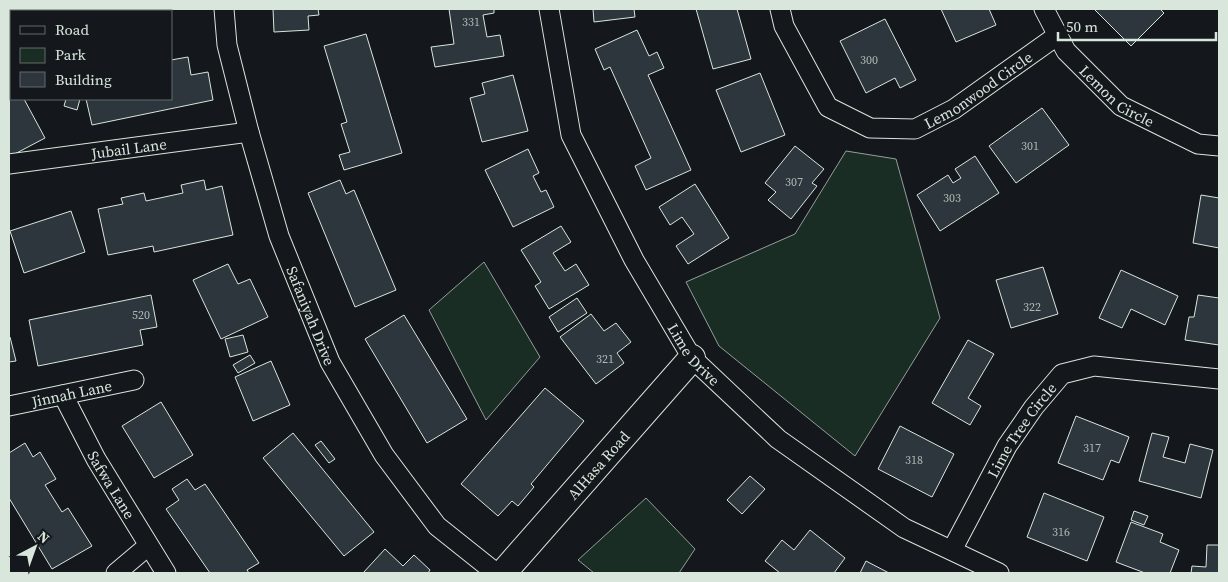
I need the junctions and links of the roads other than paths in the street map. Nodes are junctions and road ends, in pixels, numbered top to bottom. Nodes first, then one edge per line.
1 (224, 9) edge
2 (549, 9) edge
3 (780, 9) edge
4 (1044, 9) edge
5 (1062, 43) junction
6 (250, 132) junction
7 (1219, 146) edge
8 (9, 164) edge
9 (692, 358) junction
10 (1219, 379) edge
11 (134, 380) dead end
12 (63, 394) junction
13 (9, 406) edge
14 (148, 546) junction
15 (952, 550) junction
16 (116, 573) edge
17 (166, 573) edge
18 (496, 573) edge
19 (503, 573) edge
20 (1000, 573) edge

1 - 6 street, Safaniyah Drive
2 - 9 street, Lime Drive
3 - 5 street, Lemonwood Circle
4 - 5 street, Lemon Circle
5 - 7 street, Lemon Circle
6 - 8 street, Jubail Lane
6 - 18 street, Safaniyah Drive
9 - 15 street, Lime Drive
9 - 19 main road, AlHasa Road
10 - 15 street, Lime Tree Circle
11 - 12 street, Jinnah Lane
12 - 13 street, Jinnah Lane
12 - 14 street, Safwa Lane
14 - 16 street
14 - 17 street, Safwa Lane
15 - 20 street, Lime Drive

